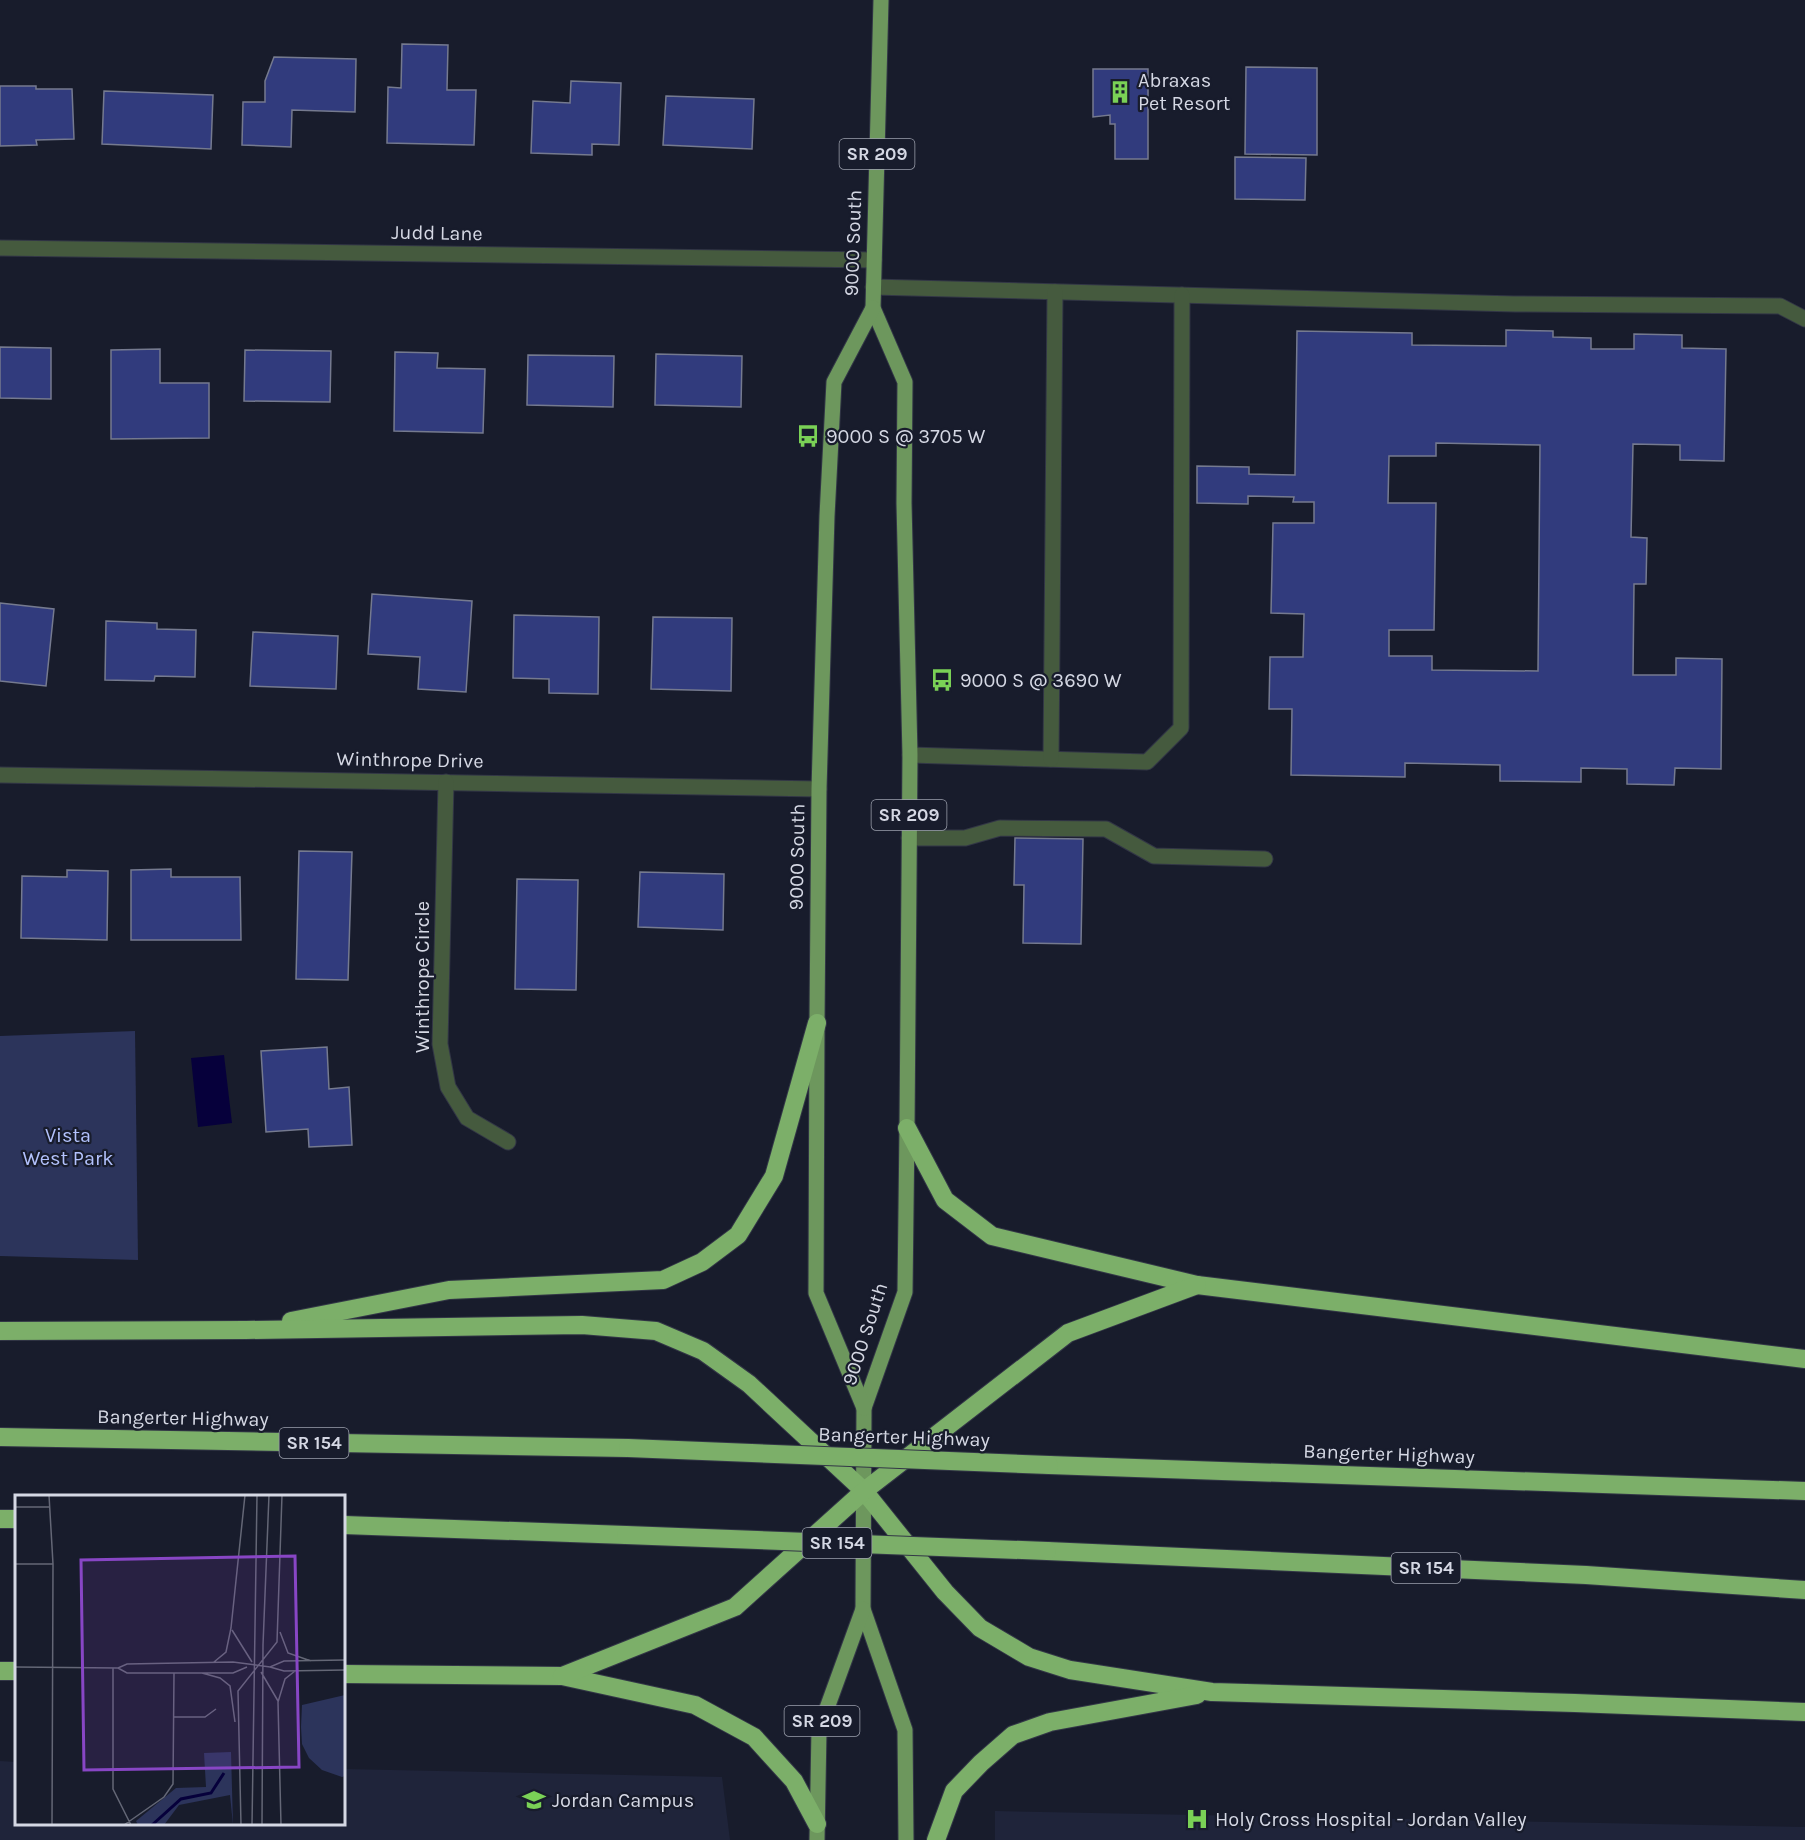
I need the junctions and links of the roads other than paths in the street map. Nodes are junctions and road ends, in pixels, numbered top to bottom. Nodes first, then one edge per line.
1 (881, 0) edge
2 (0, 248) edge
3 (874, 260) junction
4 (873, 287) junction
5 (1056, 292) junction
6 (1182, 296) junction
7 (873, 308) junction
8 (1805, 319) edge
9 (910, 755) junction
10 (1051, 759) junction
11 (0, 775) edge
12 (446, 782) junction
13 (819, 789) junction
14 (909, 838) junction
15 (1265, 859) dead end
16 (817, 1023) junction
17 (907, 1128) junction
18 (508, 1142) dead end
19 (1197, 1285) junction
20 (246, 1330) junction
21 (0, 1331) edge
22 (1805, 1359) edge
23 (864, 1408) junction
24 (0, 1437) edge
25 (864, 1491) junction
26 (1805, 1491) edge
27 (345, 1525) edge
28 (1805, 1590) edge
29 (863, 1609) junction
30 (345, 1674) edge
31 (562, 1676) junction
32 (1212, 1692) junction
33 (1805, 1712) edge
34 (817, 1832) edge
35 (906, 1840) edge
36 (936, 1840) edge

1 - 3 main road, 9000 South / SR 209
2 - 3 street, Judd Lane
3 - 4 main road, 9000 South / SR 209
4 - 5 street
4 - 7 main road, 9000 South / SR 209
5 - 6 street
5 - 10 street
6 - 8 street
6 - 10 street
7 - 9 main road, 9000 South / SR 209
7 - 13 main road, 9000 South / SR 209
9 - 10 street
9 - 14 main road, 9000 South / SR 209
11 - 12 street, Winthrope Drive
12 - 13 street, Winthrope Drive
12 - 18 street, Winthrope Circle
13 - 16 main road, 9000 South / SR 209
14 - 15 street
14 - 17 main road, 9000 South / SR 209
16 - 20 highway
16 - 23 main road, 9000 South / SR 209
17 - 19 highway
17 - 23 main road, 9000 South / SR 209
19 - 22 highway
19 - 25 highway
20 - 21 highway
20 - 25 highway
23 - 25 main road, 9000 South / SR 209
24 - 26 highway, Bangerter Highway / SR 154, bridge
25 - 29 main road, 9000 South / SR 209
25 - 31 highway
25 - 32 highway
27 - 28 highway, SR 154, bridge
29 - 34 main road, 9000 South / SR 209
29 - 35 main road, 9000 South / SR 209
30 - 31 highway
31 - 34 highway
32 - 33 highway
32 - 36 highway

